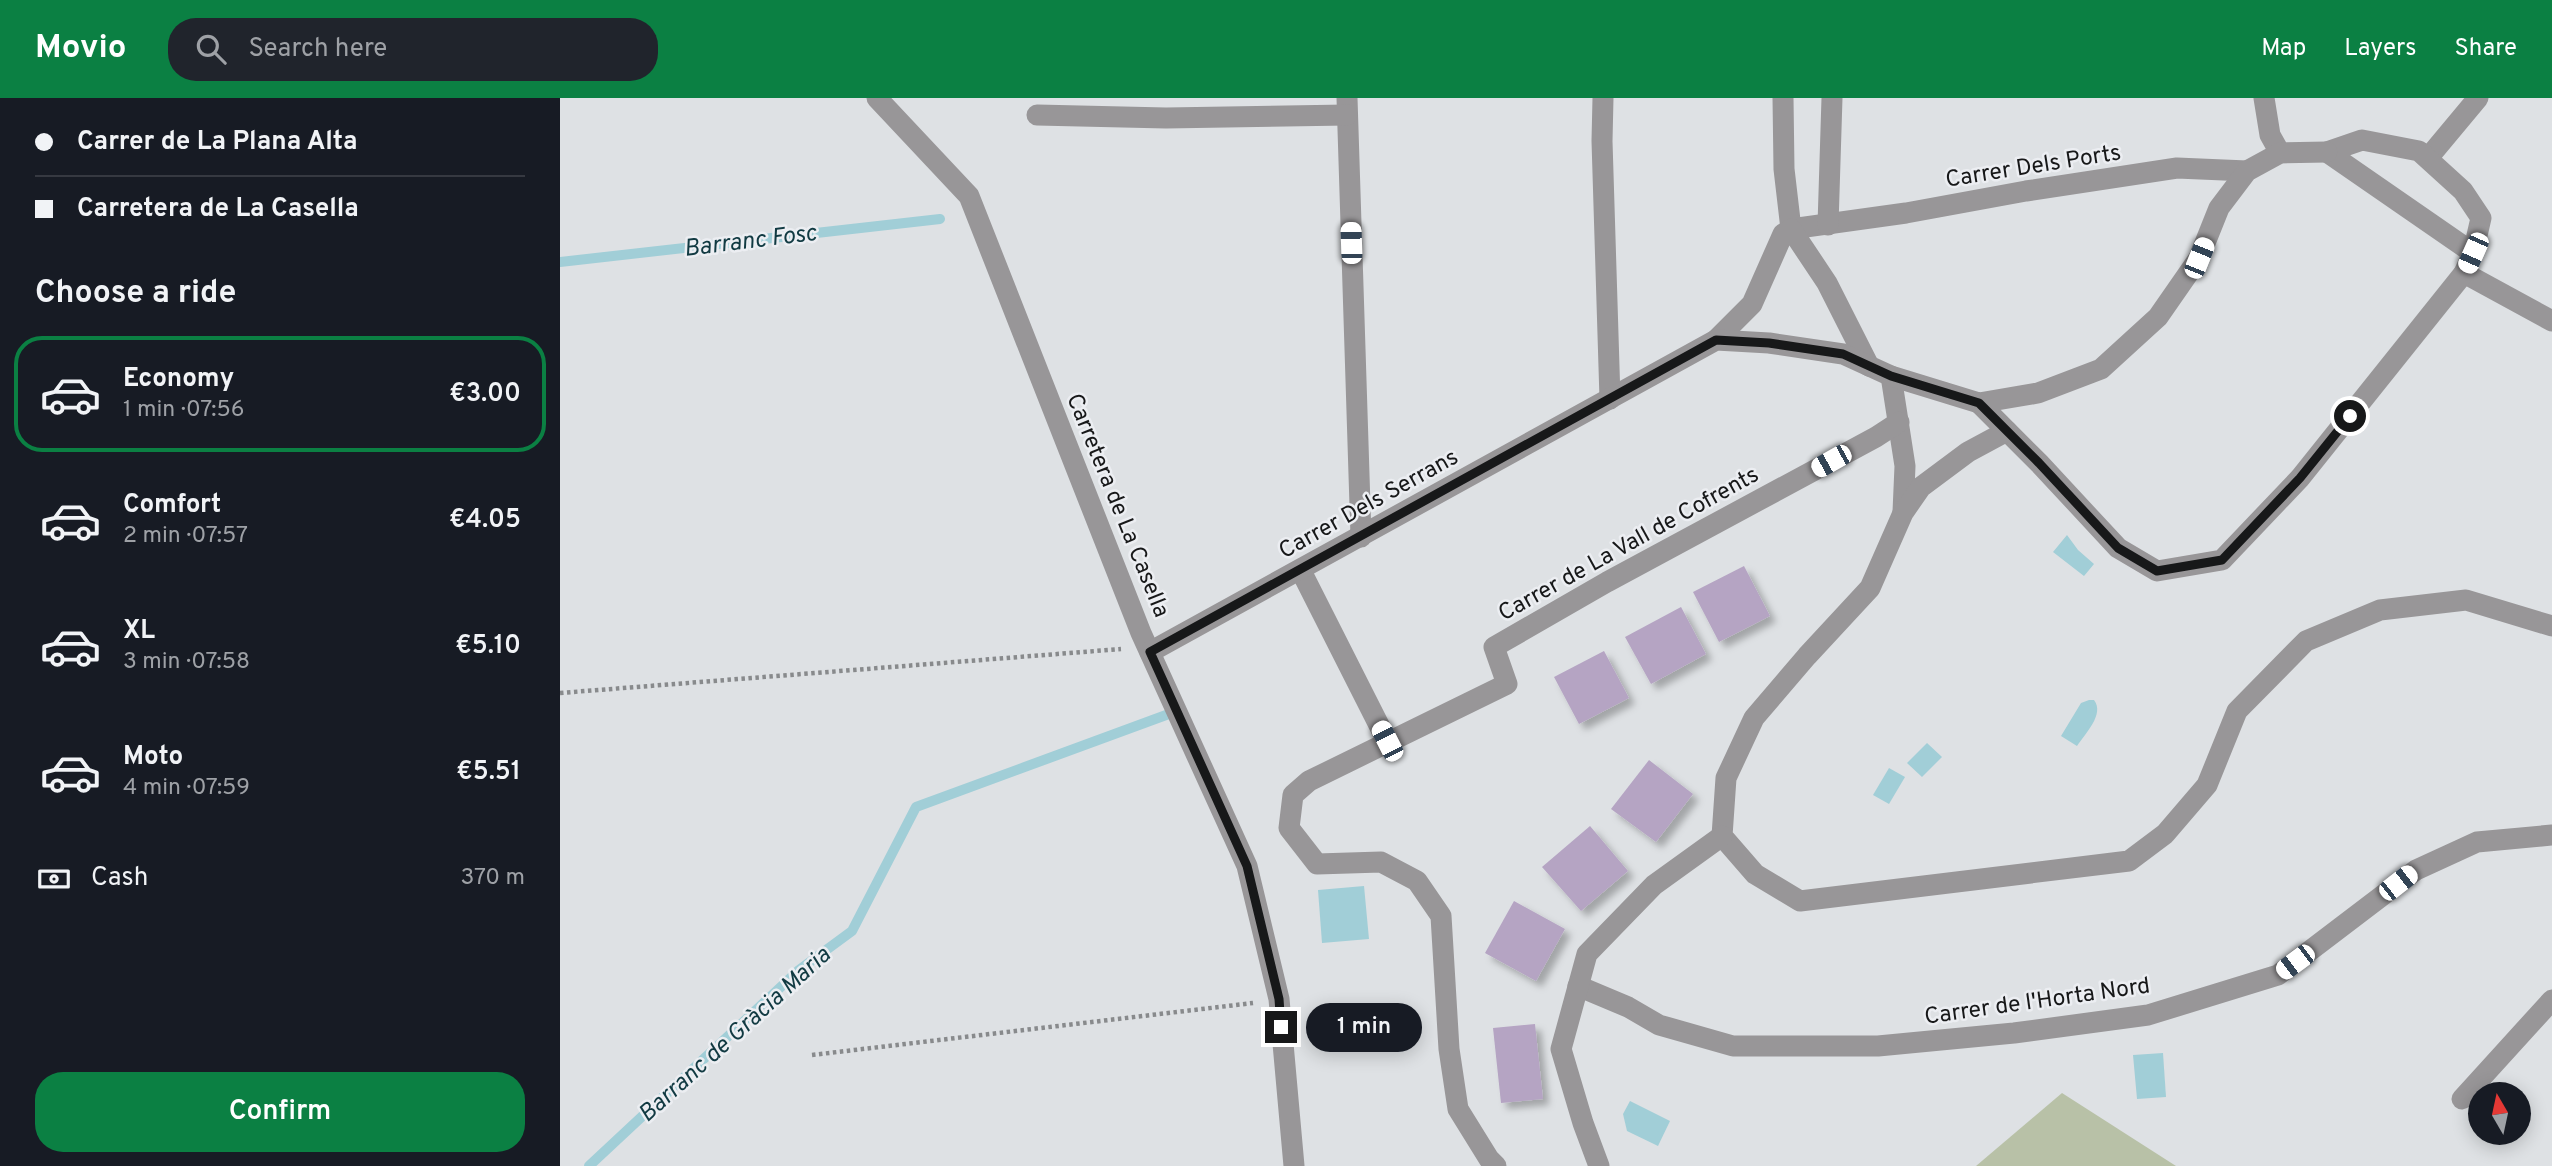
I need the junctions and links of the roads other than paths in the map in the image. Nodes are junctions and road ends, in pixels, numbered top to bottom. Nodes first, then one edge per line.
1 (877, 98) edge
2 (1603, 98) edge
3 (1783, 98) edge
4 (1832, 98) edge
5 (2264, 98) edge
6 (2478, 98) edge
7 (1347, 106) edge
8 (1037, 115) dead end
9 (2327, 152) junction
10 (2280, 153) junction
11 (2428, 158) junction
12 (2247, 171) junction
13 (1828, 225) junction
14 (1791, 229) junction
15 (2473, 253) junction
16 (2464, 273) junction
17 (2552, 321) edge
18 (1716, 340) junction
19 (1869, 366) junction
20 (1891, 376) junction
21 (1610, 399) junction
22 (1979, 403) junction
23 (1899, 422) junction
24 (2007, 431) junction
25 (1903, 513) junction
26 (1361, 537) junction
27 (1301, 571) junction
28 (2552, 626) edge
29 (1150, 652) junction
30 (1387, 741) junction
31 (2552, 835) edge
32 (1722, 836) junction
33 (1578, 986) junction
34 (2552, 1000) edge
35 (2462, 1099) dead end
36 (1294, 1166) edge
37 (1496, 1166) edge
38 (1599, 1166) edge

1 - 29 street, Carretera de La Casella
2 - 21 street
3 - 14 street
4 - 13 street
5 - 10 street
6 - 11 street
7 - 8 street
7 - 26 street
9 - 10 street
9 - 11 street
9 - 15 street
10 - 12 street
11 - 15 street
12 - 13 street, Carrer Dels Ports
12 - 22 street
13 - 14 street, Carrer Dels Ports
14 - 18 street
14 - 19 street
15 - 16 street
16 - 17 street
16 - 24 street
18 - 19 street
18 - 21 street, Carrer Dels Serrans
19 - 20 street
20 - 22 street
20 - 23 street
21 - 26 street, Carrer Dels Serrans
22 - 24 street
23 - 25 street
23 - 30 street, Carrer de La Vall de Cofrents
24 - 25 street
25 - 32 street
26 - 27 street, Carrer Dels Serrans
27 - 29 street, Carrer Dels Serrans
27 - 30 street
28 - 32 street
29 - 36 street, Carretera de La Casella
30 - 37 street
31 - 33 street, Carrer de l'Horta Nord
32 - 33 street
33 - 38 street
34 - 35 street

